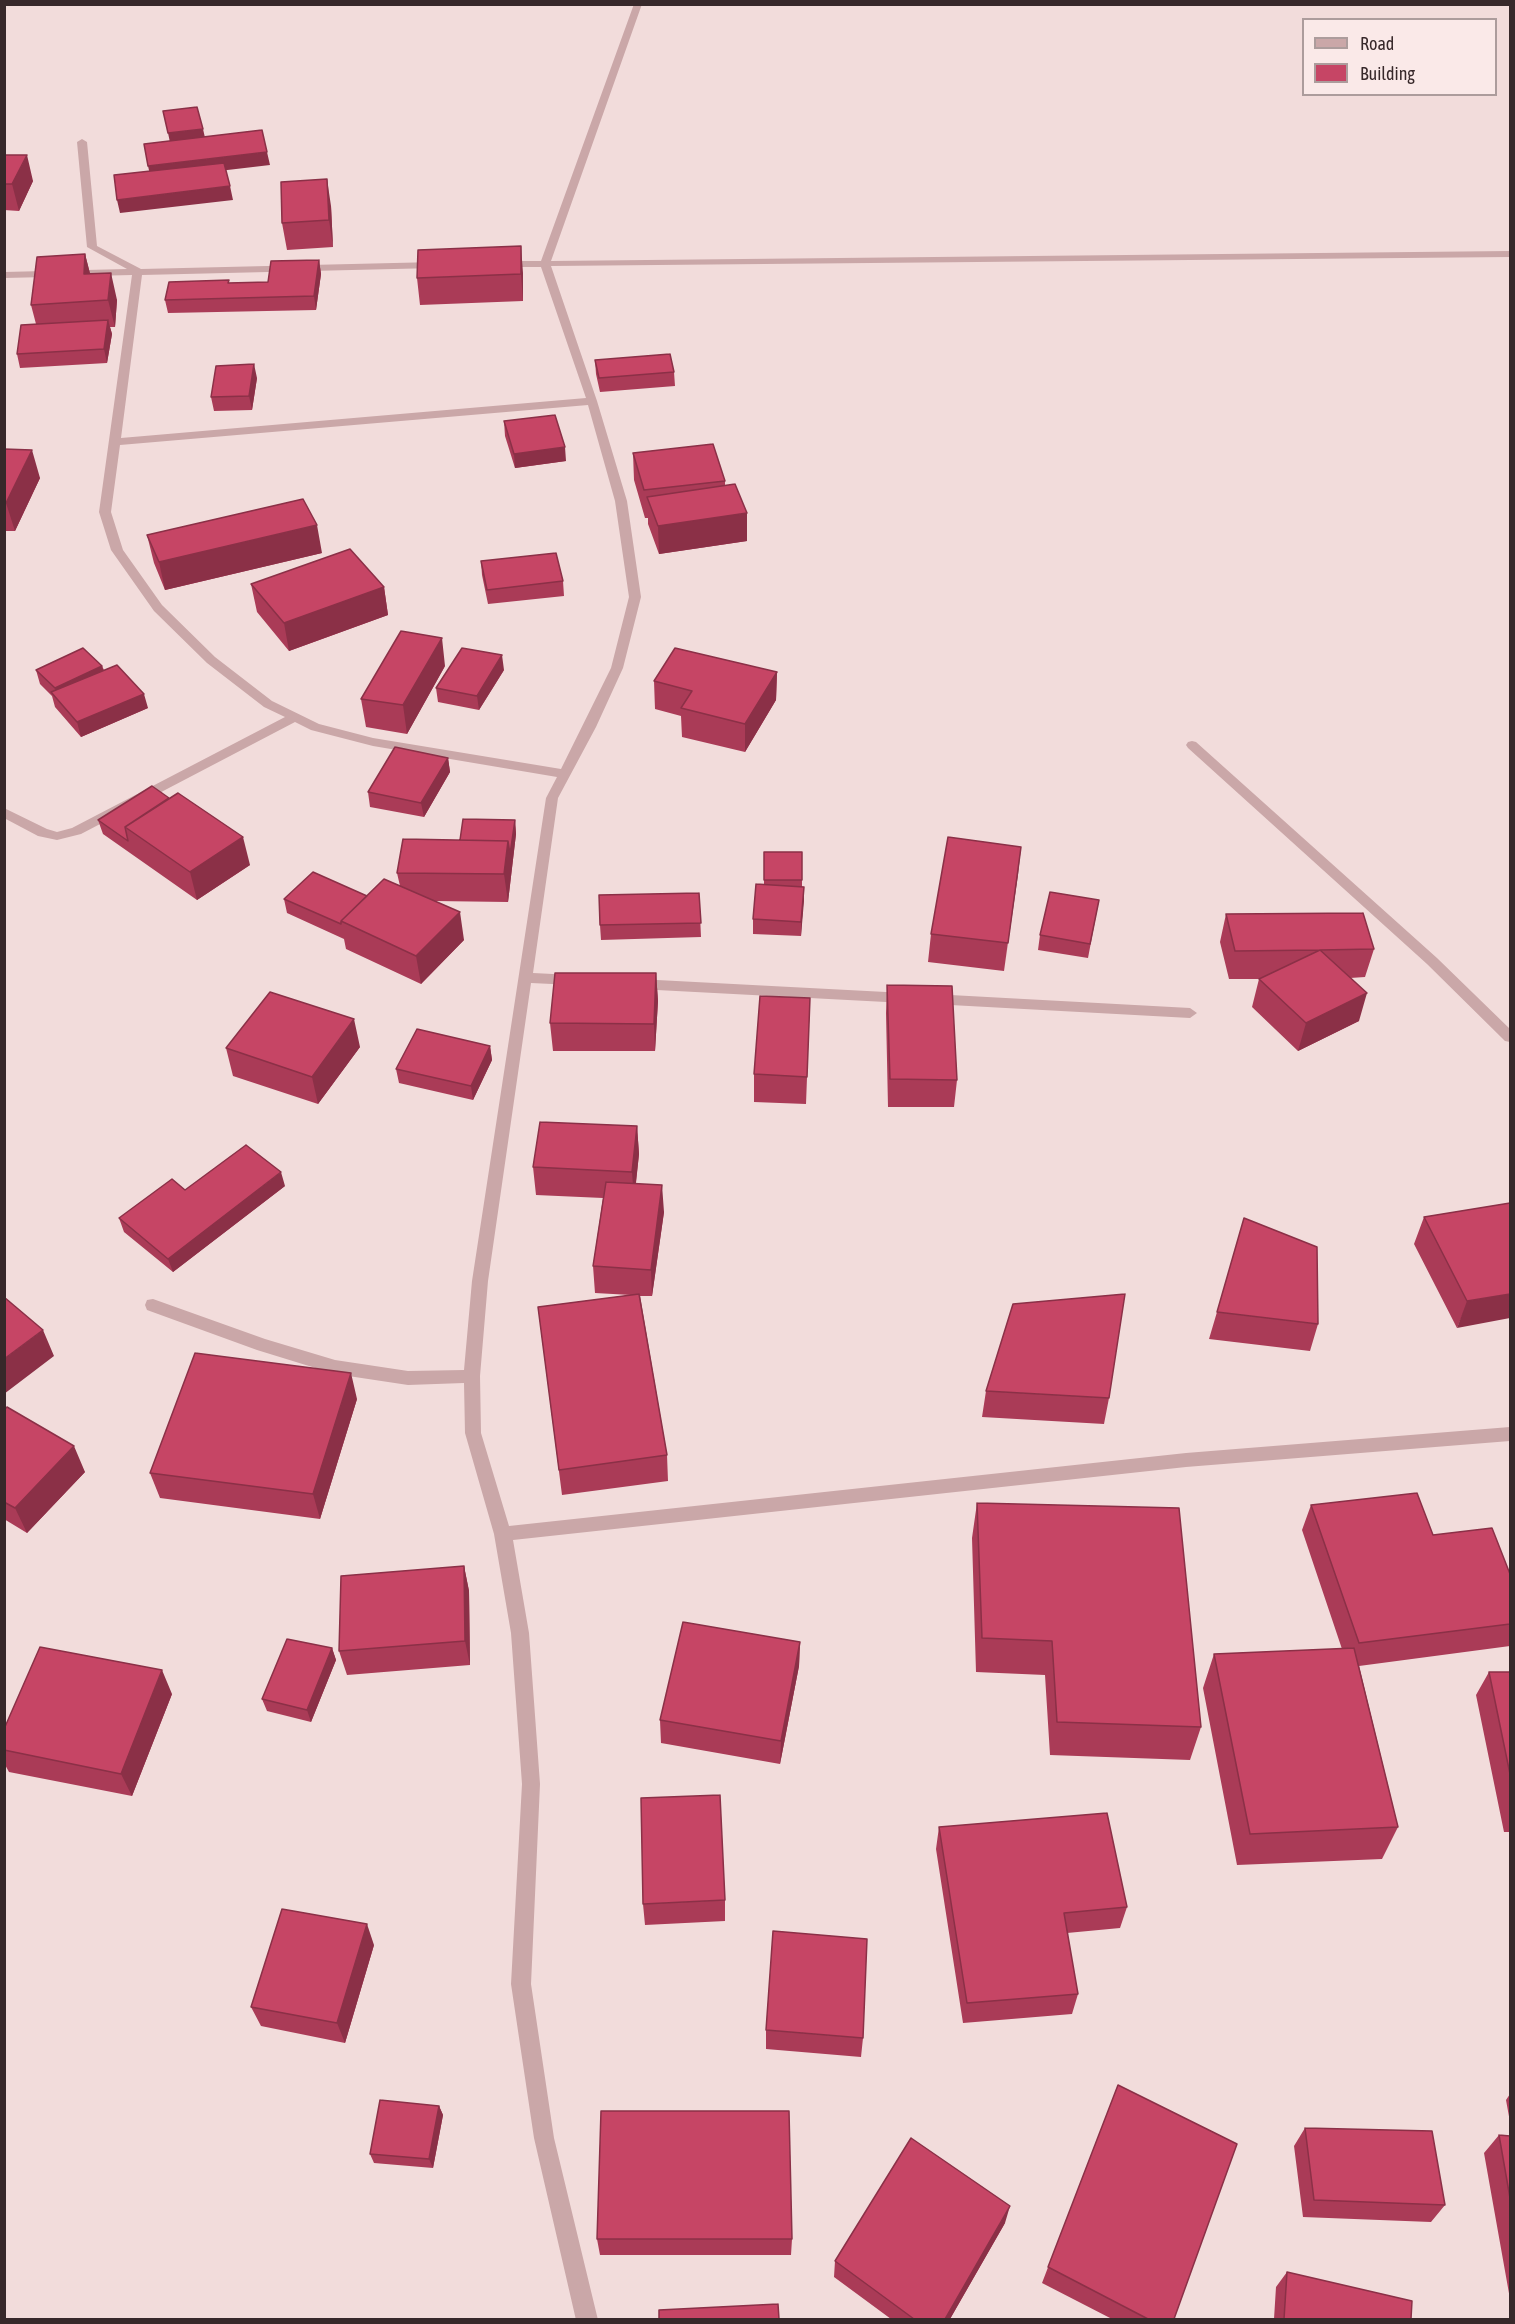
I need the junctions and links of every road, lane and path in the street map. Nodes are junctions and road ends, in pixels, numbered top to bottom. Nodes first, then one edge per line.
1 (638, 4) edge
2 (82, 142) dead end
3 (1510, 254) edge
4 (545, 263) junction
5 (485, 264) edge
6 (449, 265) edge
7 (138, 271) junction
8 (4, 275) edge
9 (592, 400) junction
10 (115, 442) junction
11 (295, 717) junction
12 (1192, 745) dead end
13 (565, 774) junction
14 (4, 812) edge
15 (525, 978) junction
16 (584, 981) edge
17 (620, 983) edge
18 (1190, 1013) dead end
19 (1510, 1037) edge
20 (153, 1305) dead end
21 (472, 1376) junction
22 (1510, 1434) edge
23 (504, 1534) junction
24 (587, 2319) edge

1 - 4 street
2 - 7 street
3 - 4 street
4 - 5 street
4 - 9 street
6 - 7 street
7 - 8 street
7 - 10 street
9 - 10 street
9 - 13 street
10 - 11 street
11 - 13 street
11 - 14 street
12 - 19 street
13 - 15 street
15 - 16 street
15 - 21 street
17 - 18 street
20 - 21 street
21 - 23 street
22 - 23 street
23 - 24 street

